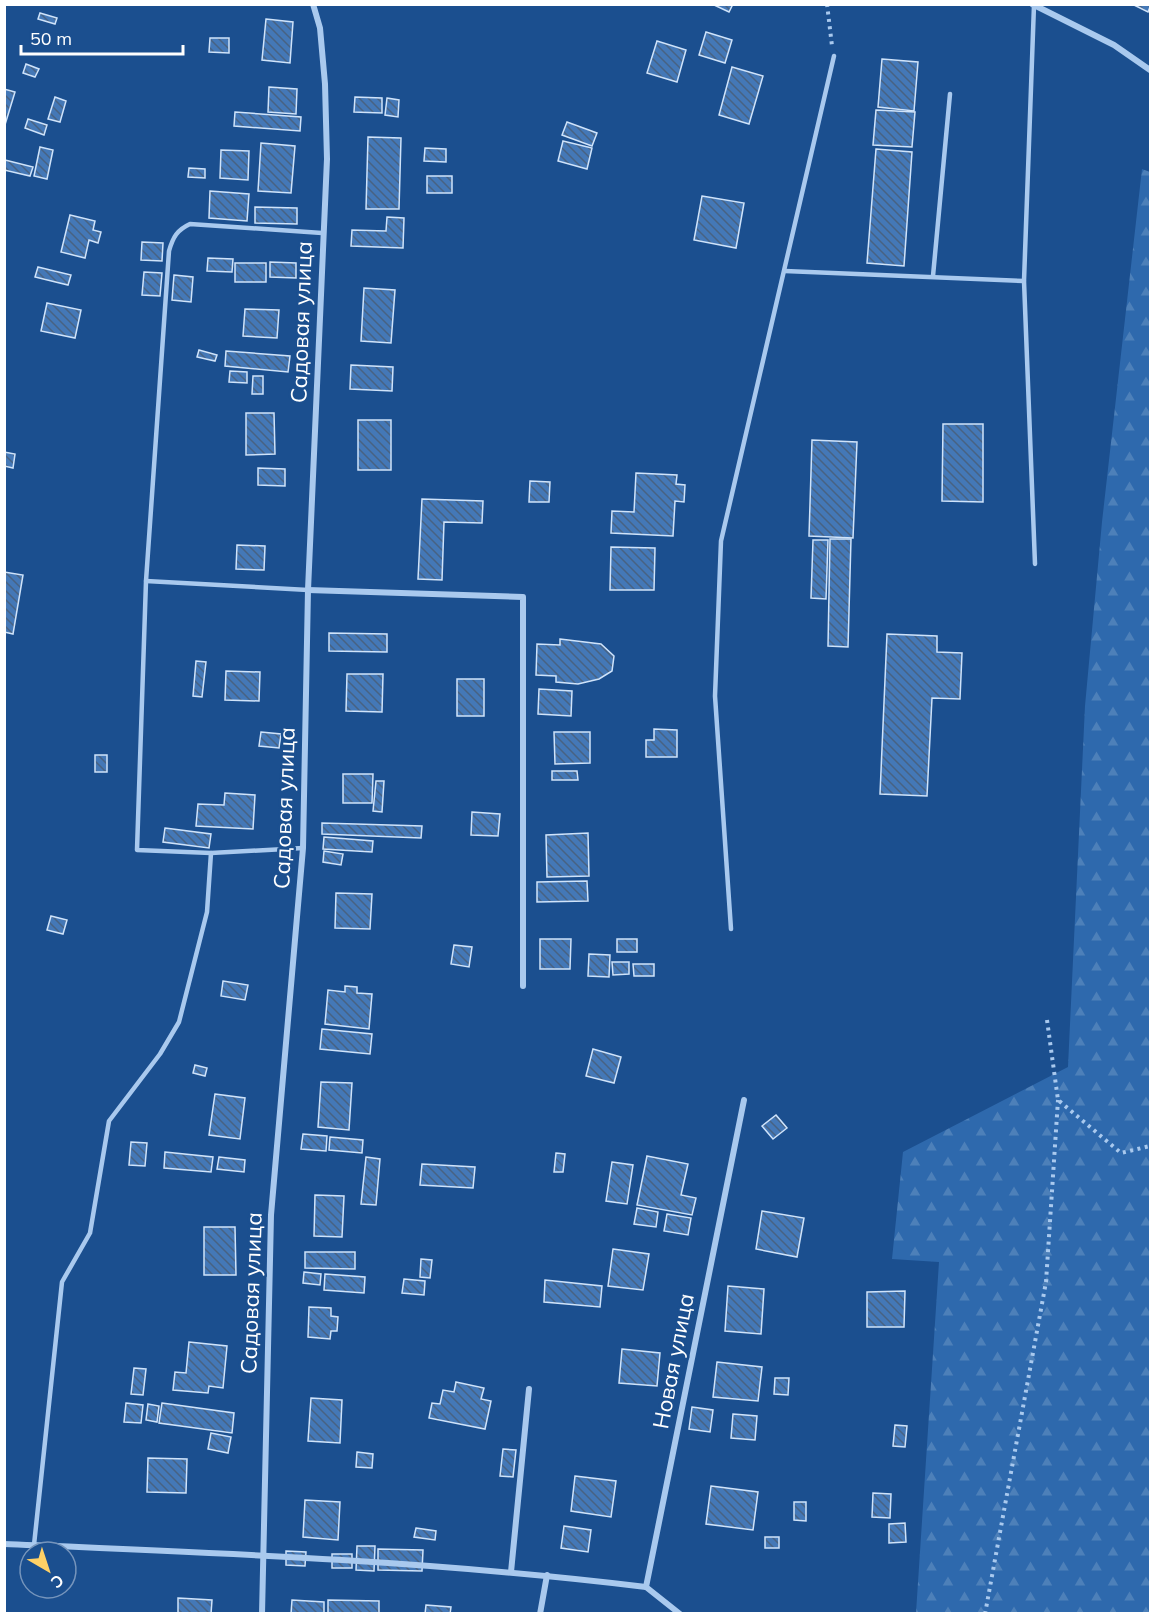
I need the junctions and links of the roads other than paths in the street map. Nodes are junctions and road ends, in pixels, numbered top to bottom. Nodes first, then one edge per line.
1 (312, 4) edge
2 (1033, 5) edge
3 (834, 56) road end
4 (1150, 70) edge
5 (950, 94) dead end
6 (322, 233) junction
7 (785, 271) junction
8 (933, 276) junction
9 (1024, 281) junction
10 (1035, 564) dead end
11 (146, 581) junction
12 (308, 590) junction
13 (303, 849) junction
14 (211, 853) junction
15 (731, 929) dead end
16 (523, 986) dead end
17 (744, 1100) dead end
18 (529, 1389) dead end
19 (35, 1540) edge
20 (78, 1547) edge
21 (261, 1554) junction
22 (511, 1572) junction
23 (547, 1575) junction
24 (646, 1587) junction
25 (262, 1614) edge
26 (540, 1614) edge
27 (680, 1614) edge

1 - 6 street, Садовая улица
2 - 4 street
2 - 9 lane
3 - 7 lane
5 - 8 lane
6 - 11 lane
6 - 12 street, Садовая улица
7 - 8 lane
7 - 15 lane
8 - 9 lane
9 - 10 lane
11 - 12 lane
11 - 14 lane
12 - 13 street, Садовая улица
12 - 16 street
13 - 14 lane
13 - 21 street, Садовая улица
14 - 19 lane
17 - 24 street, Новая улица
18 - 22 street
20 - 21 street
21 - 22 street
21 - 25 street, Садовая улица
22 - 23 street
23 - 24 street
23 - 26 street
24 - 27 street

